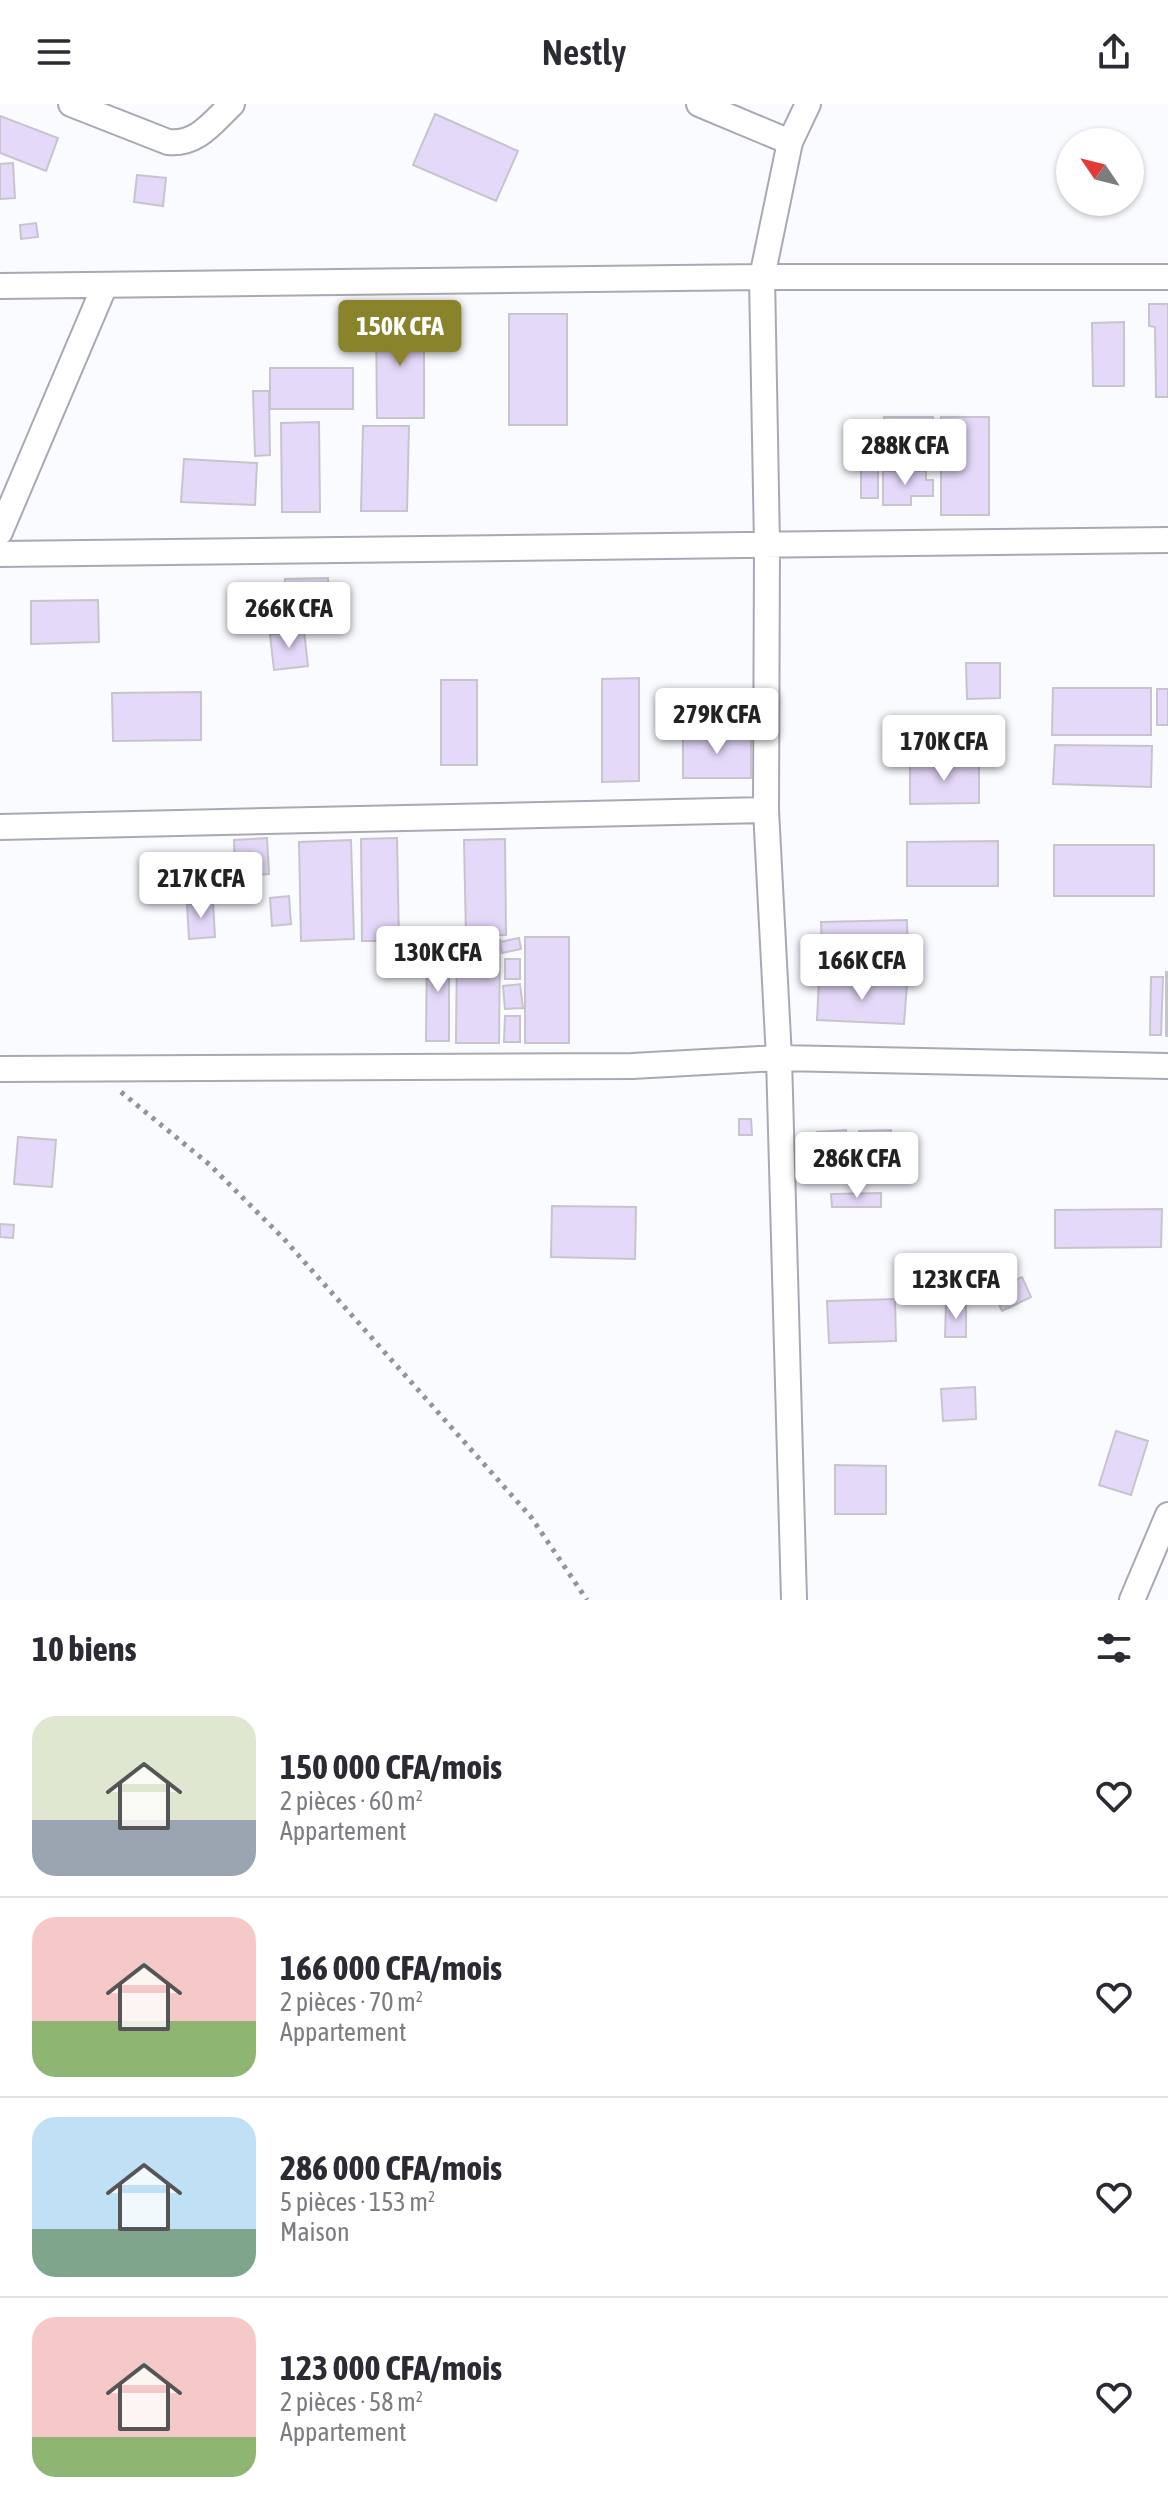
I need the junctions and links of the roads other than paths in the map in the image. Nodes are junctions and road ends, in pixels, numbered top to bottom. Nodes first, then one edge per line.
1 (71, 104) edge
2 (232, 104) edge
3 (699, 104) edge
4 (808, 104) edge
5 (790, 142) junction
6 (762, 277) junction
7 (1168, 277) edge
8 (105, 285) junction
9 (0, 286) edge
10 (0, 532) edge
11 (1168, 540) edge
12 (767, 545) junction
13 (0, 554) edge
14 (766, 810) junction
15 (0, 827) edge
16 (779, 1058) junction
17 (1168, 1066) edge
18 (0, 1069) edge
19 (1168, 1515) edge
20 (794, 1600) edge
21 (1132, 1600) edge

1 - 2 street
3 - 5 street
4 - 5 street
5 - 6 street
6 - 7 street
6 - 8 street
6 - 12 street
8 - 9 street
8 - 10 street
11 - 12 street
12 - 13 street
12 - 14 street
14 - 15 street
14 - 16 street
16 - 17 street
16 - 18 street
16 - 20 street
19 - 21 street

